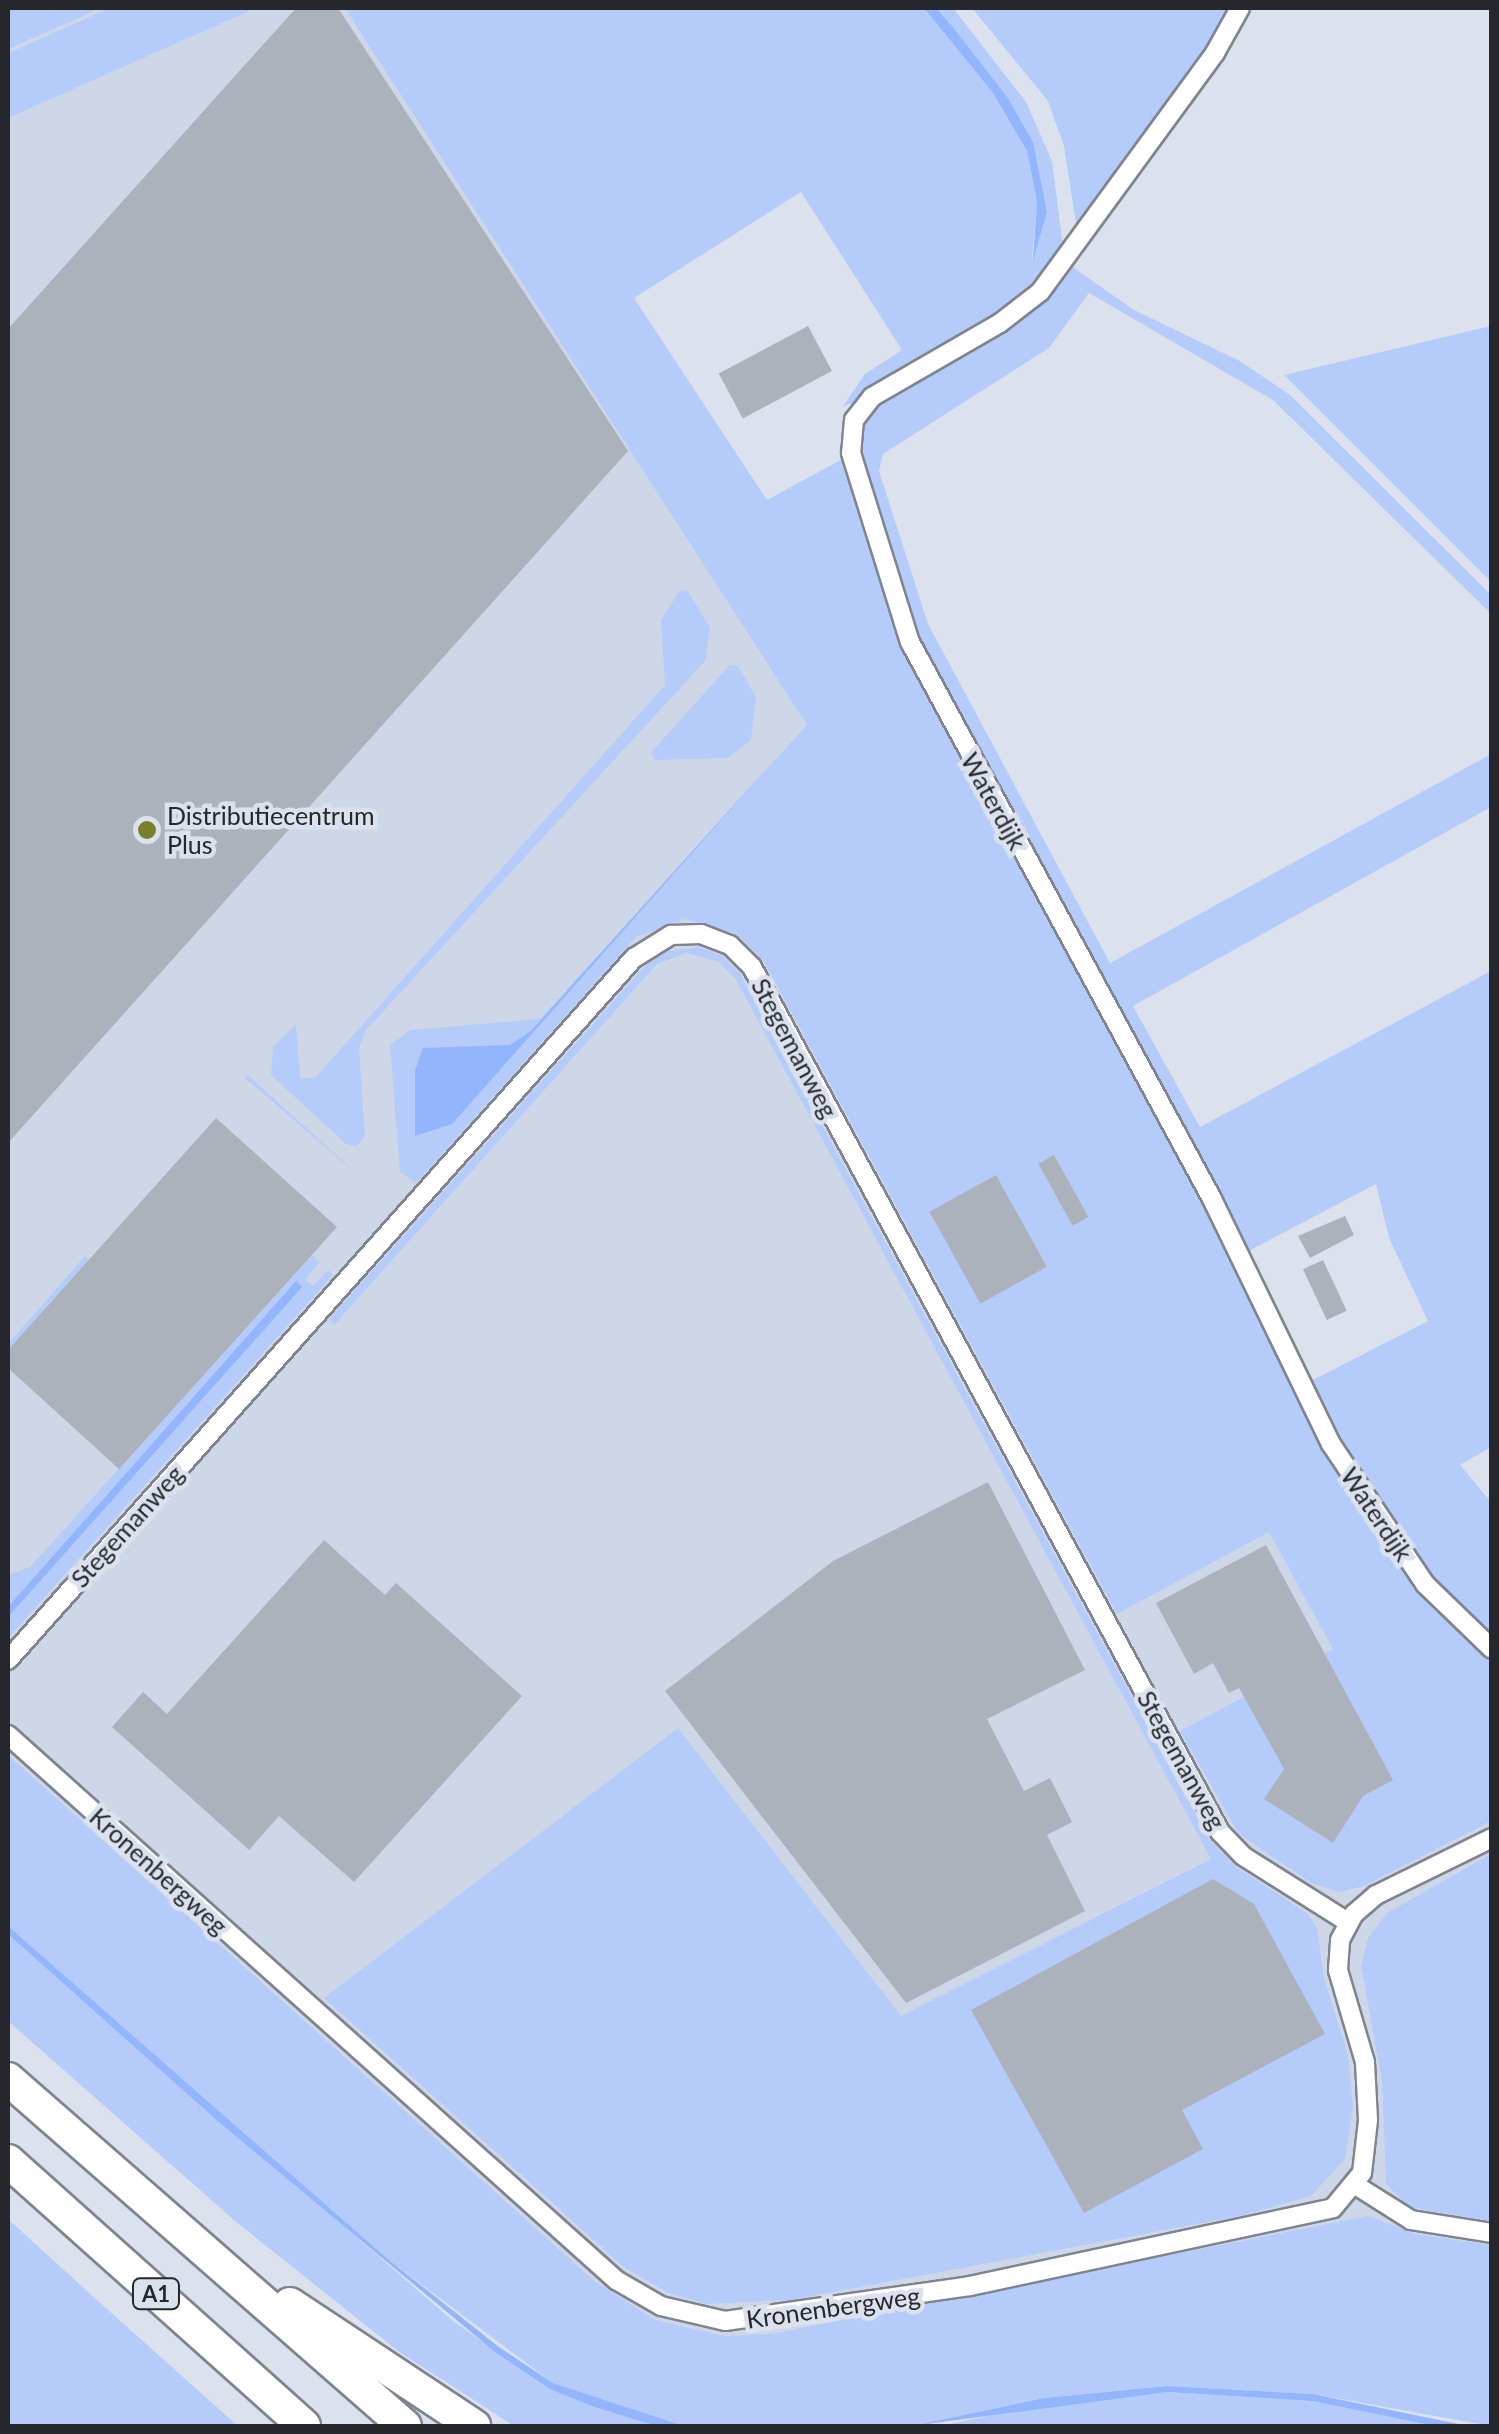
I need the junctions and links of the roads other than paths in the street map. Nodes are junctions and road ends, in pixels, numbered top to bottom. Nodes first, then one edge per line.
1 (1240, 8) edge
2 (1492, 1649) edge
3 (8, 1660) edge
4 (8, 1735) edge
5 (1492, 1838) edge
6 (1348, 1922) junction
7 (8, 2079) edge
8 (8, 2161) edge
9 (1357, 2186) junction
10 (171, 2224) junction
11 (1492, 2233) edge
12 (304, 2426) edge
13 (405, 2426) edge
14 (474, 2426) edge

1 - 2 street, Waterdijk
3 - 6 street, Stegemanweg
4 - 9 street, Kronenbergweg
5 - 6 street
6 - 9 street
7 - 10 highway, A1
8 - 12 highway, A1
9 - 11 street
10 - 13 highway, A1
10 - 14 highway, A1

